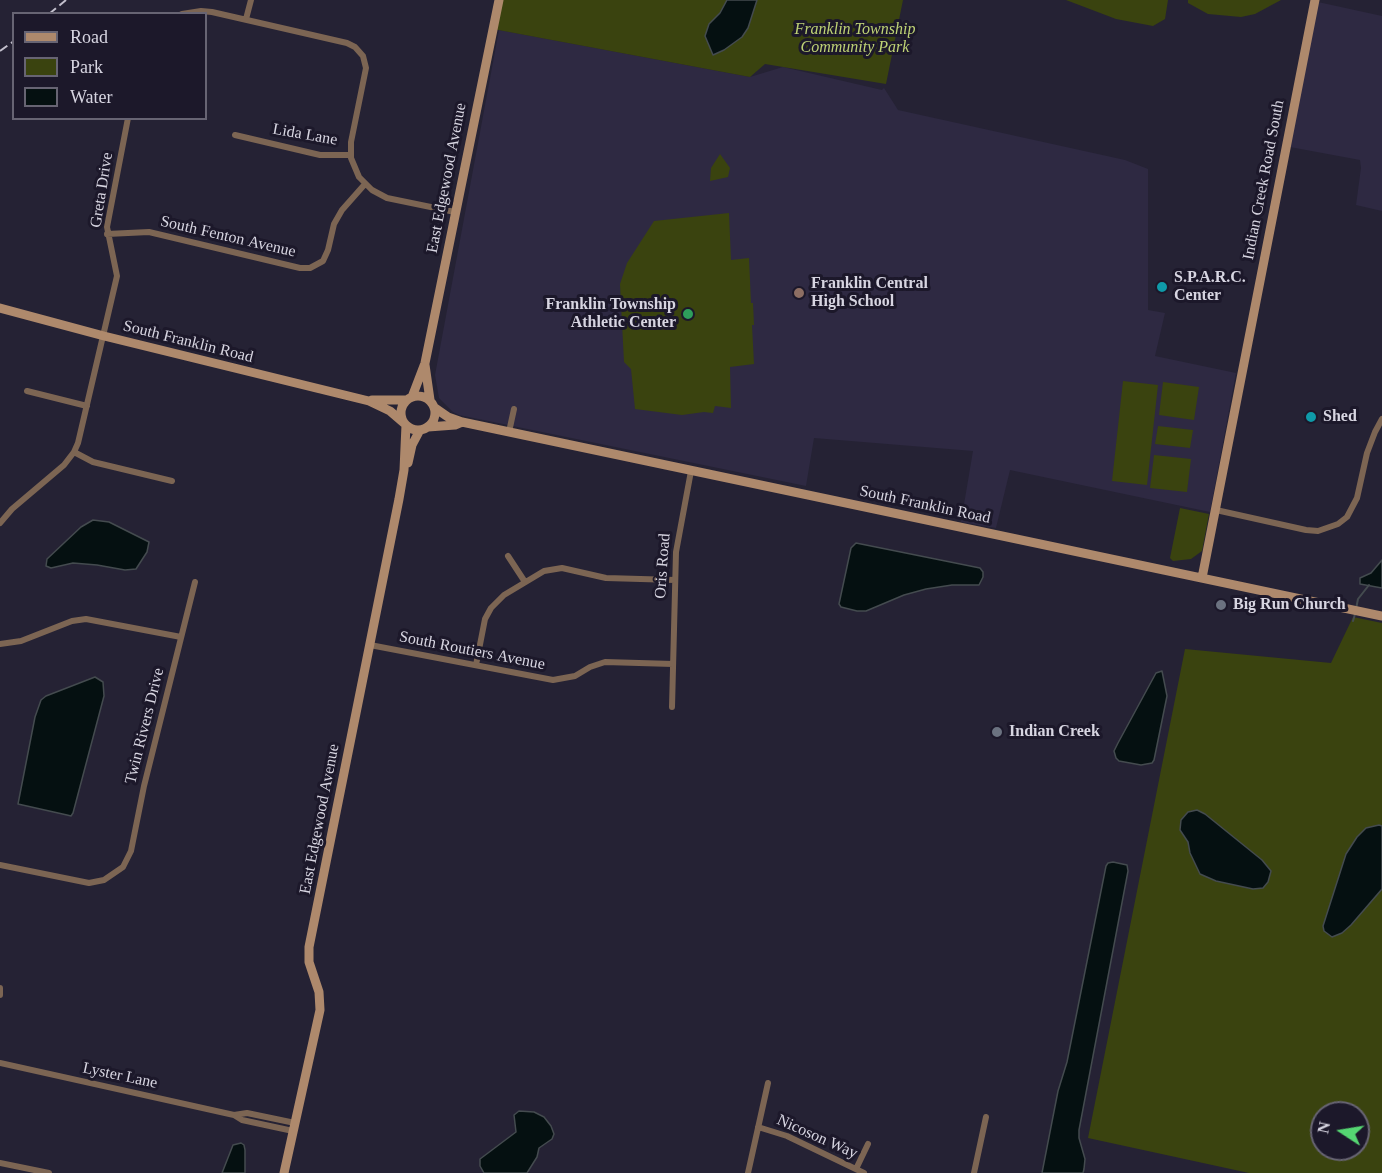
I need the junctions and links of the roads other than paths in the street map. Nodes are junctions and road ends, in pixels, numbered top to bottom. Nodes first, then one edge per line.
1 (251, 0) edge
2 (1315, 0) edge
3 (498, 4) edge
4 (197, 12) edge
5 (246, 20) junction
6 (128, 120) edge
7 (235, 135) dead end
8 (351, 155) junction
9 (365, 184) junction
10 (455, 212) junction
11 (107, 234) junction
12 (0, 308) edge
13 (104, 336) junction
14 (425, 363) junction
15 (27, 391) dead end
16 (410, 399) junction
17 (369, 401) junction
18 (432, 404) junction
19 (87, 406) junction
20 (514, 409) dead end
21 (1382, 419) edge
22 (462, 422) junction
23 (405, 424) junction
24 (424, 429) junction
25 (509, 432) junction
26 (74, 453) junction
27 (404, 470) junction
28 (691, 471) junction
29 (172, 481) dead end
30 (1216, 510) junction
31 (0, 523) edge
32 (508, 556) dead end
33 (1202, 578) junction
34 (675, 580) junction
35 (195, 582) dead end
36 (525, 582) junction
37 (1382, 616) edge
38 (181, 637) junction
39 (0, 644) edge
40 (370, 645) junction
41 (673, 664) junction
42 (476, 665) junction
43 (672, 707) dead end
44 (0, 865) edge
45 (0, 988) edge
46 (0, 995) edge
47 (0, 1063) edge
48 (768, 1083) dead end
49 (986, 1117) dead end
50 (294, 1127) junction
51 (758, 1127) junction
52 (868, 1144) dead end
53 (0, 1163) edge
54 (856, 1169) junction
55 (49, 1173) edge
56 (284, 1173) edge
57 (748, 1173) edge
58 (864, 1173) edge
59 (974, 1173) edge

1 - 5 street
2 - 30 main road, Indian Creek Road South
3 - 10 main road, East Edgewood Avenue
4 - 5 street
5 - 8 street
6 - 11 street, Greta Drive
7 - 8 street, Lida Lane
8 - 9 street, Lida Lane
9 - 10 street
9 - 11 street, South Fenton Avenue
10 - 14 main road, East Edgewood Avenue
11 - 13 street, Greta Drive
12 - 13 main road, South Franklin Road
13 - 17 main road, South Franklin Road
13 - 19 street, Greta Drive
14 - 16 main road
14 - 18 main road
15 - 19 street
16 - 17 main road, South Franklin Road
16 - 18 main road
16 - 23 main road
17 - 23 main road, South Franklin Road
18 - 22 main road, South Franklin Road
18 - 24 main road
19 - 26 street, Greta Drive
20 - 25 street
21 - 30 street
22 - 24 main road, South Franklin Road
22 - 25 main road, South Franklin Road
23 - 24 main road
23 - 27 main road
24 - 27 main road
25 - 28 main road, South Franklin Road
26 - 29 street
26 - 31 street
27 - 40 main road, East Edgewood Avenue
28 - 33 main road, South Franklin Road
28 - 34 street, Oris Road
30 - 33 main road, Indian Creek Road South
32 - 36 street
33 - 37 main road, South Franklin Road
34 - 36 street
34 - 41 street, Oris Road
35 - 38 street, Twin Rivers Drive
36 - 42 street
38 - 39 street
38 - 44 street, Twin Rivers Drive
40 - 42 street, South Routiers Avenue
40 - 50 main road, East Edgewood Avenue
41 - 42 street, South Routiers Avenue
41 - 43 street, Oris Road
45 - 46 street
47 - 50 street, Lyster Lane
48 - 51 street
49 - 59 street
50 - 56 main road, East Edgewood Avenue
51 - 54 street, Nicoson Way
51 - 57 street
52 - 54 street
53 - 55 street
54 - 58 street, Nicoson Way

